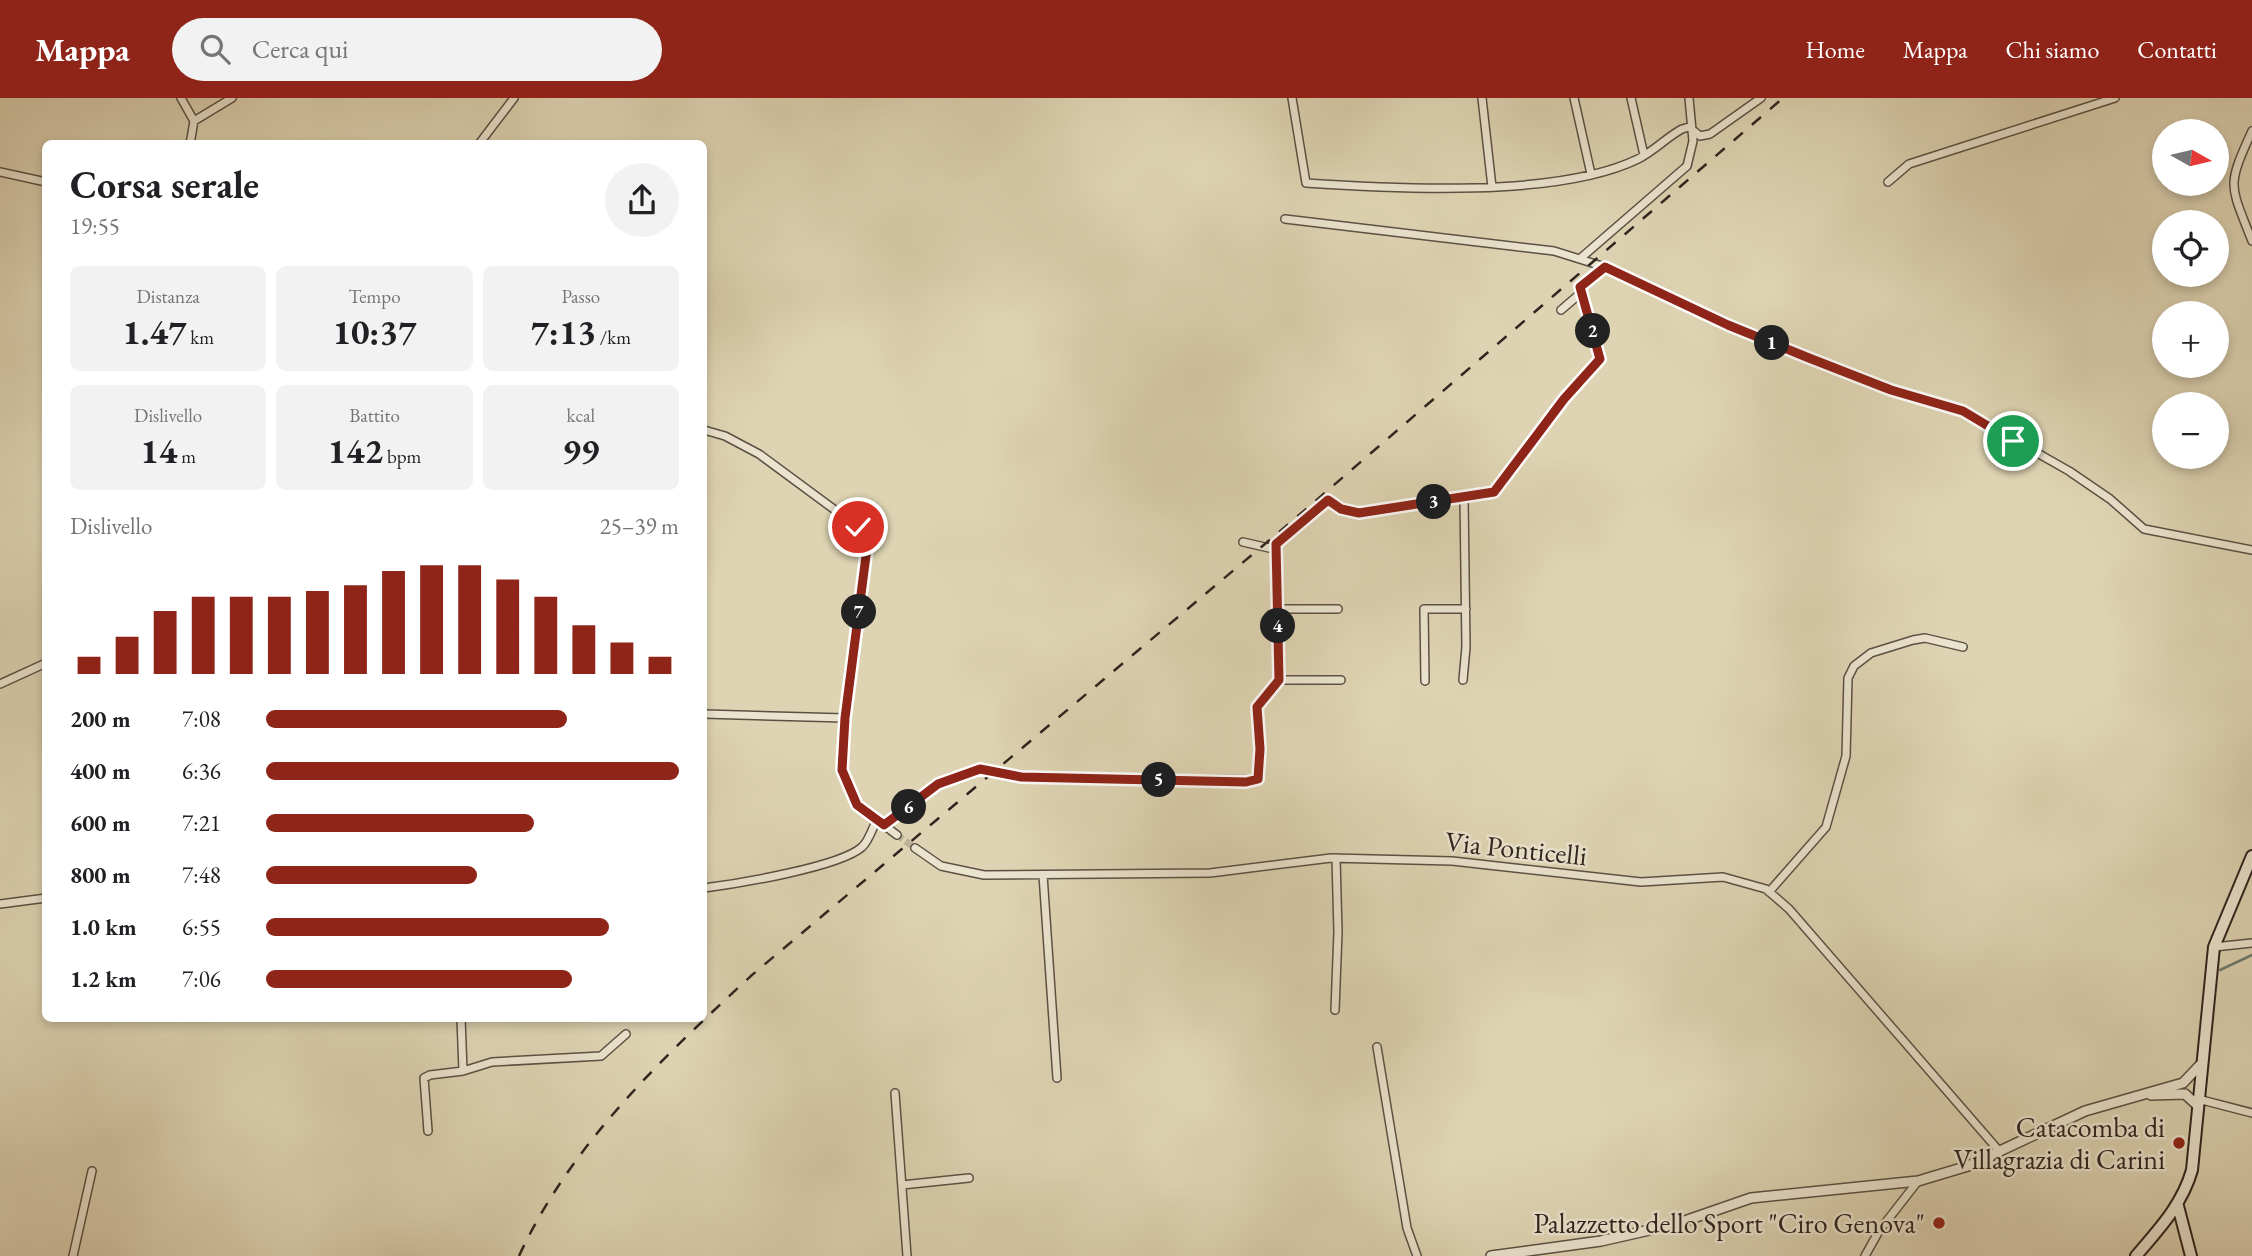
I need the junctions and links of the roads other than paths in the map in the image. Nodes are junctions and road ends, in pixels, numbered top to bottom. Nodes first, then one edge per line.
1 (181, 98) edge
2 (232, 98) edge
3 (514, 98) edge
4 (1292, 98) edge
5 (1482, 98) edge
6 (1574, 98) edge
7 (1631, 98) edge
8 (1689, 98) edge
9 (1761, 98) edge
10 (2115, 98) edge
11 (194, 121) junction
12 (1689, 127) junction
13 (2252, 131) edge
14 (191, 140) edge
15 (482, 140) edge
16 (1644, 155) junction
17 (0, 172) edge
18 (1591, 174) junction
19 (42, 181) edge
20 (1888, 182) dead end
21 (1492, 187) junction
22 (1285, 219) dead end
23 (2252, 241) edge
24 (1582, 257) junction
25 (1605, 267) junction
26 (1582, 292) junction
27 (1562, 310) dead end
28 (707, 431) edge
29 (1464, 498) junction
30 (1243, 542) dead end
31 (1276, 544) junction
32 (2252, 550) edge
33 (1278, 609) junction
34 (1338, 609) dead end
35 (1466, 609) junction
36 (1963, 647) dead end
37 (42, 665) edge
38 (1279, 680) junction
39 (1340, 680) dead end
40 (1463, 680) dead end
41 (1425, 681) dead end
42 (0, 684) edge
43 (707, 714) edge
44 (845, 718) junction
45 (877, 818) junction
46 (884, 825) junction
47 (897, 835) tunnel mouth
48 (915, 848) tunnel mouth
49 (2252, 856) edge
50 (1336, 858) junction
51 (1043, 875) junction
52 (707, 888) edge
53 (1769, 892) junction
54 (42, 899) edge
55 (0, 904) edge
56 (2252, 943) edge
57 (2214, 947) junction
58 (1335, 1010) dead end
59 (461, 1022) edge
60 (626, 1034) dead end
61 (1377, 1047) dead end
62 (2200, 1065) junction
63 (463, 1071) junction
64 (1057, 1078) dead end
65 (2183, 1083) junction
66 (2199, 1086) junction
67 (894, 1093) dead end
68 (2185, 1094) junction
69 (2132, 1096) junction
70 (2198, 1102) junction
71 (2252, 1113) edge
72 (428, 1131) dead end
73 (2000, 1152) junction
74 (92, 1171) dead end
75 (969, 1178) dead end
76 (1918, 1181) junction
77 (902, 1185) junction
78 (2178, 1206) junction
79 (73, 1256) edge
80 (907, 1256) edge
81 (1417, 1256) edge
82 (1491, 1256) edge
83 (1865, 1256) edge
84 (2136, 1256) edge
85 (2191, 1256) edge

1 - 11 street
2 - 11 street
3 - 15 street
4 - 21 street
5 - 21 street
6 - 18 street
7 - 16 street
8 - 12 street
9 - 12 street
10 - 20 street
11 - 14 street
12 - 16 street
12 - 24 street
13 - 23 street
16 - 18 street
17 - 19 street
18 - 21 street
22 - 24 street
24 - 25 street
25 - 26 street
25 - 32 street
26 - 27 street
26 - 29 street
28 - 44 street
29 - 31 street
29 - 35 street
30 - 31 street
31 - 33 street
33 - 34 street
33 - 38 street
35 - 40 street
35 - 41 street
36 - 53 street
37 - 42 street
38 - 39 street
38 - 46 street
43 - 44 street
44 - 45 street
45 - 46 street
45 - 52 street
46 - 47 street
48 - 51 street, Via Ponticelli
49 - 57 main road
50 - 51 street, Via Ponticelli
50 - 53 street, Via Ponticelli
50 - 58 street
51 - 64 street
53 - 73 street, Via Ponticelli
54 - 55 street
56 - 57 street
57 - 62 main road
59 - 63 street
60 - 63 street
61 - 81 street
62 - 65 street
62 - 66 main road
63 - 72 street
65 - 66 street
65 - 69 street
66 - 68 street
66 - 70 main road
67 - 77 street
68 - 69 street
68 - 70 street
69 - 73 street
70 - 71 street
70 - 78 main road
73 - 76 street
74 - 79 street
75 - 77 street
76 - 82 street
76 - 83 street
77 - 80 street
78 - 84 main road
78 - 85 main road

